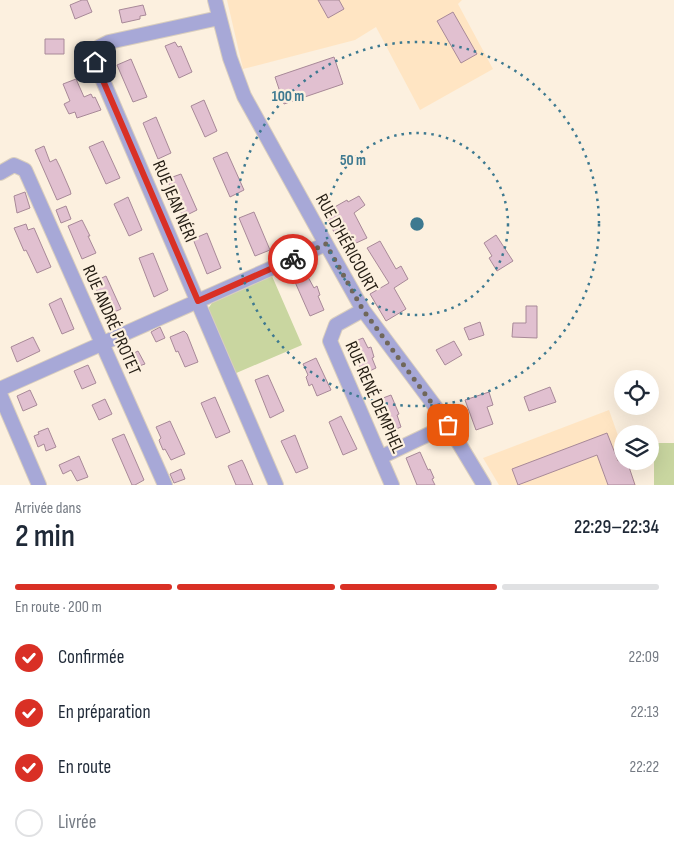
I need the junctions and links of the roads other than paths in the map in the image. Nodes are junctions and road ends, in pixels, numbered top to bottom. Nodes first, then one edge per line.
1 (215, 0) edge
2 (219, 18) junction
3 (0, 173) edge
4 (326, 244) junction
5 (198, 301) junction
6 (363, 310) junction
7 (102, 343) junction
8 (0, 389) edge
9 (0, 394) edge
10 (448, 425) junction
11 (381, 457) junction
12 (40, 485) edge
13 (165, 485) edge
14 (276, 485) edge
15 (392, 485) edge
16 (484, 485) edge

1 - 2 street, RUE D'HÉRICOURT
2 - 4 street, RUE D'HÉRICOURT
2 - 5 street, RUE JEAN NÉRI
3 - 7 street, RUE ANDRÉ PROTET
4 - 5 street
4 - 6 street, RUE D'HÉRICOURT
5 - 7 street
5 - 14 street, RUE JEAN NÉRI
6 - 10 street, RUE D'HÉRICOURT
6 - 11 street, RUE RENÉ DEMPHEL
7 - 8 street
7 - 13 street, RUE ANDRÉ PROTET
9 - 12 street
10 - 11 street
10 - 16 street, RUE D'HÉRICOURT
11 - 15 street, RUE RENÉ DEMPHEL

